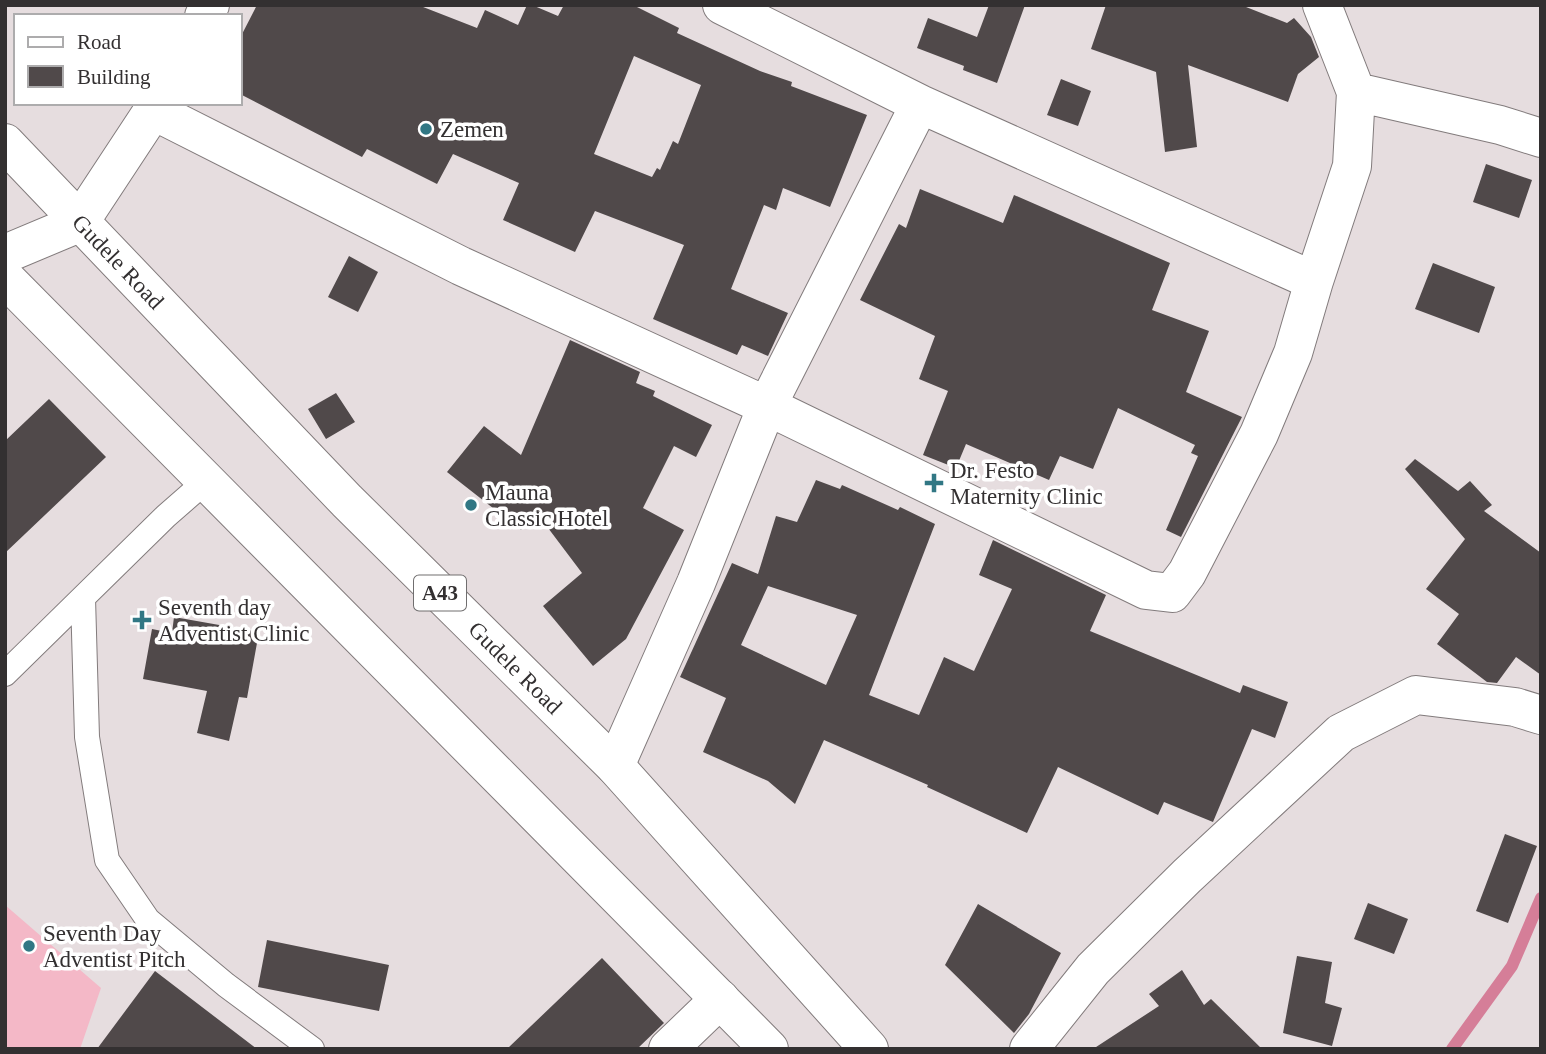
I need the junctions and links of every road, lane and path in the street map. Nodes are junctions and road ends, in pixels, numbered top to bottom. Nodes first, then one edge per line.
1 (722, 5) edge
2 (1322, 5) edge
3 (1356, 92) junction
4 (920, 104) junction
5 (156, 107) edge
6 (1541, 138) edge
7 (5, 144) edge
8 (79, 223) junction
9 (5, 254) edge
10 (5, 278) edge
11 (1314, 281) junction
12 (767, 406) junction
13 (206, 481) junction
14 (83, 598) junction
15 (5, 674) edge
16 (1541, 715) edge
17 (615, 766) junction
18 (720, 999) junction
19 (312, 1049) edge
20 (668, 1049) edge
21 (769, 1049) edge
22 (869, 1049) edge
23 (1029, 1049) edge

1 - 4 main road
2 - 3 main road
3 - 6 main road
3 - 11 main road
4 - 11 main road
4 - 12 main road
5 - 8 main road
5 - 12 main road
7 - 8 main road, Gudele Road / A43
8 - 9 main road
8 - 17 main road, Gudele Road / A43
10 - 13 main road
11 - 12 main road
12 - 17 main road
13 - 14 lane
13 - 18 main road
14 - 15 lane
14 - 19 lane
16 - 23 main road
17 - 22 main road, Gudele Road / A43
18 - 20 main road
18 - 21 main road

